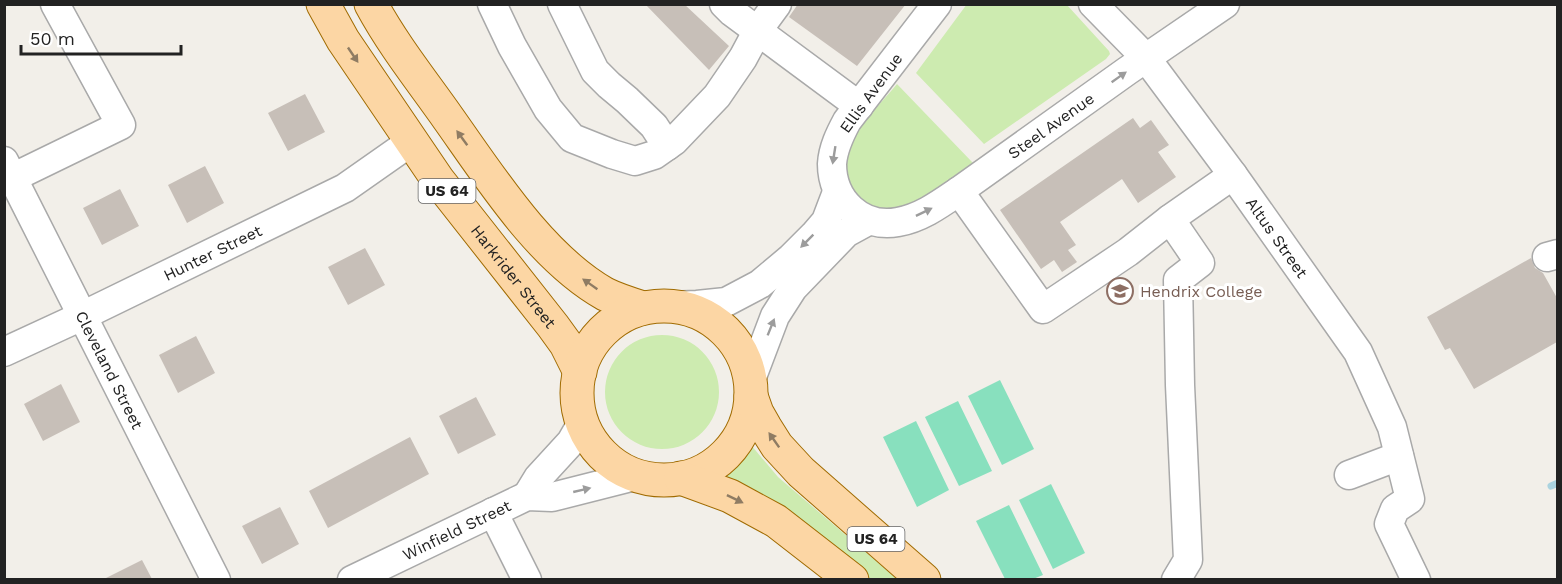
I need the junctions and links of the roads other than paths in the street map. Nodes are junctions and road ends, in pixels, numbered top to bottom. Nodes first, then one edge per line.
1 (56, 4) edge
2 (323, 4) edge
3 (371, 4) edge
4 (492, 4) edge
5 (562, 4) edge
6 (724, 4) edge
7 (777, 4) edge
8 (937, 4) edge
9 (1093, 4) edge
10 (1225, 4) edge
11 (758, 30) junction
12 (1146, 58) junction
13 (859, 106) junction
14 (412, 141) junction
15 (668, 146) junction
16 (8, 169) edge
17 (1233, 175) junction
18 (959, 191) junction
19 (837, 192) junction
20 (1170, 219) junction
21 (868, 221) junction
22 (655, 307) junction
23 (82, 316) junction
24 (4, 352) edge
25 (580, 372) junction
26 (751, 389) junction
27 (582, 423) junction
28 (1399, 456) junction
29 (1349, 475) dead end
30 (635, 476) junction
31 (681, 478) junction
32 (527, 496) junction
33 (494, 512) junction
34 (216, 579) edge
35 (352, 579) edge
36 (527, 579) edge
37 (852, 579) edge
38 (924, 579) edge
39 (1176, 579) edge
40 (1416, 579) edge

1 - 16 street
2 -> 14 main road, Harkrider Street / US 64
22 -> 3 main road, US 64
4 - 15 street
5 - 15 street
6 - 11 street
7 - 11 street
8 - 13 street, Ellis Avenue
9 - 12 street, Altus Street
10 - 12 street, Steel Avenue
11 - 13 street
11 - 15 street
12 - 17 street, Altus Street
18 -> 12 street, Steel Avenue
13 -> 19 street, Ellis Avenue
14 - 23 street, Hunter Street
14 - 25 main road, Harkrider Street / US 64
16 - 23 street, Cleveland Street
17 - 20 street
17 - 28 street, Altus Street
18 - 20 street
21 -> 18 street, Steel Avenue
19 - 21 street
19 -> 22 street
20 - 39 street
26 -> 21 street
22 - 25 main road
22 - 26 main road
23 - 24 street, Hunter Street
23 - 34 street, Cleveland Street
25 - 27 main road
26 - 31 main road
38 -> 26 main road, US 64
27 - 30 main road
27 - 32 street, Winfield Street
28 - 29 street
28 - 40 street, Altus Street
30 - 31 main road
32 -> 30 street, Winfield Street
31 -> 37 main road, US 64
32 - 33 street, Winfield Street
33 - 35 street, Winfield Street
33 - 36 street

